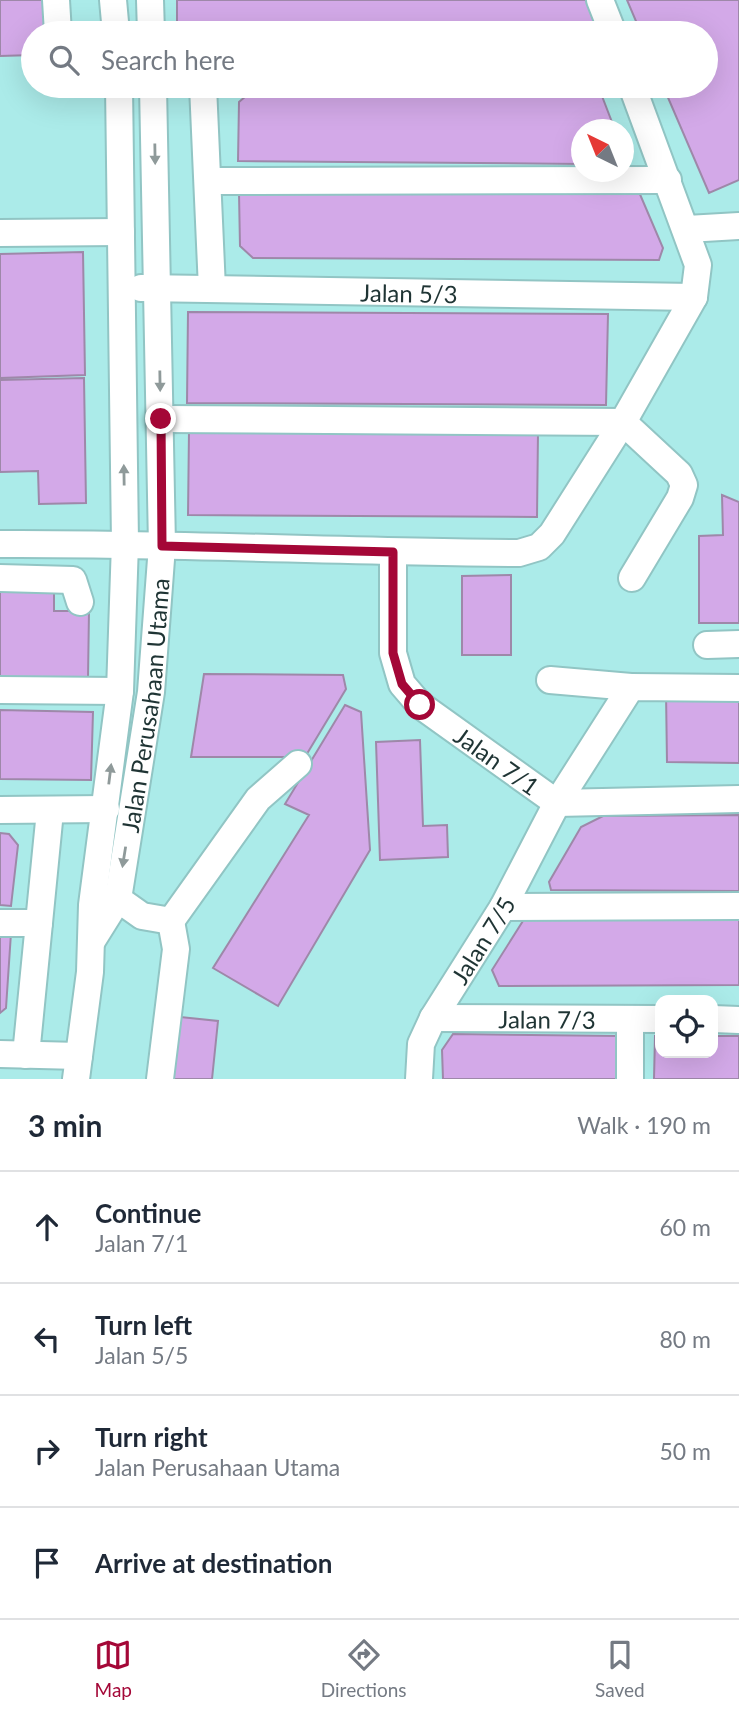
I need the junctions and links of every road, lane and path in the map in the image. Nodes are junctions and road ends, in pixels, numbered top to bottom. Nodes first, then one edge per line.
1 (56, 0) edge
2 (113, 0) edge
3 (150, 0) edge
4 (600, 0) edge
5 (57, 21) edge
6 (115, 21) edge
7 (151, 21) edge
8 (608, 21) edge
9 (119, 98) edge
10 (153, 98) edge
11 (204, 98) edge
12 (637, 98) edge
13 (668, 180) junction
14 (208, 181) junction
15 (739, 226) edge
16 (687, 229) junction
17 (121, 232) junction
18 (0, 233) edge
19 (122, 287) junction
20 (158, 288) junction
21 (212, 289) junction
22 (694, 297) junction
23 (161, 419) junction
24 (623, 422) junction
25 (125, 543) junction
26 (0, 544) edge
27 (162, 546) junction
28 (393, 552) junction
29 (0, 578) edge
30 (632, 578) dead end
31 (80, 602) dead end
32 (739, 644) edge
33 (708, 645) dead end
34 (550, 680) dead end
35 (631, 687) junction
36 (739, 688) edge
37 (0, 690) edge
38 (120, 691) junction
39 (298, 764) dead end
40 (739, 799) edge
41 (557, 803) junction
42 (106, 809) junction
43 (0, 810) edge
44 (50, 811) junction
45 (118, 899) junction
46 (739, 906) edge
47 (503, 907) junction
48 (171, 921) junction
49 (0, 923) edge
50 (39, 923) junction
51 (93, 939) junction
52 (433, 1018) junction
53 (630, 1019) junction
54 (655, 1019) edge
55 (718, 1020) edge
56 (739, 1020) edge
57 (0, 1054) edge
58 (26, 1055) junction
59 (78, 1068) edge
60 (160, 1079) edge
61 (419, 1079) edge
62 (630, 1079) edge

1 - 5 street
2 - 6 street
3 - 7 street
4 - 8 street
9 - 17 street, Jalan Perusahaan Utama
10 -> 20 street, Jalan Perusahaan Utama
11 - 14 street
12 - 13 street
13 - 14 street
13 - 16 street
14 - 21 street
15 - 16 street
16 - 22 street
17 - 18 street
17 - 19 street, Jalan Perusahaan Utama
19 - 20 street, Jalan 5/3
25 -> 19 street, Jalan Perusahaan Utama
20 - 21 street, Jalan 5/3
20 -> 23 street, Jalan Perusahaan Utama
21 - 22 street, Jalan 5/3
22 - 24 street
23 - 24 street
23 - 27 street, Jalan Perusahaan Utama
24 - 28 street
24 - 30 street
25 - 26 street
25 - 27 street
25 - 38 street, Jalan Perusahaan Utama
27 - 28 street
27 -> 45 street, Jalan Perusahaan Utama
28 - 41 street, Jalan 7/1
29 - 31 street
32 - 33 street
34 - 35 street
35 - 36 street
35 - 41 street, Jalan 7/5
37 - 38 street
42 -> 38 street, Jalan Perusahaan Utama
39 - 48 street
40 - 41 street, Jalan 7/1
41 - 47 street, Jalan 7/5
42 - 44 street
42 - 51 street, Jalan Perusahaan Utama
43 - 44 street
44 - 50 street
45 - 48 street
45 - 51 street, Jalan Perusahaan Utama
46 - 47 street
47 - 52 street, Jalan 7/5
48 - 60 street
49 - 50 street
50 - 58 street
51 - 59 street, Jalan Perusahaan Utama
52 - 53 street, Jalan 7/3
52 - 61 street, Jalan 7/5
53 - 54 street, Jalan 7/3
53 - 62 street
55 - 56 street
57 - 58 street
58 - 59 street

